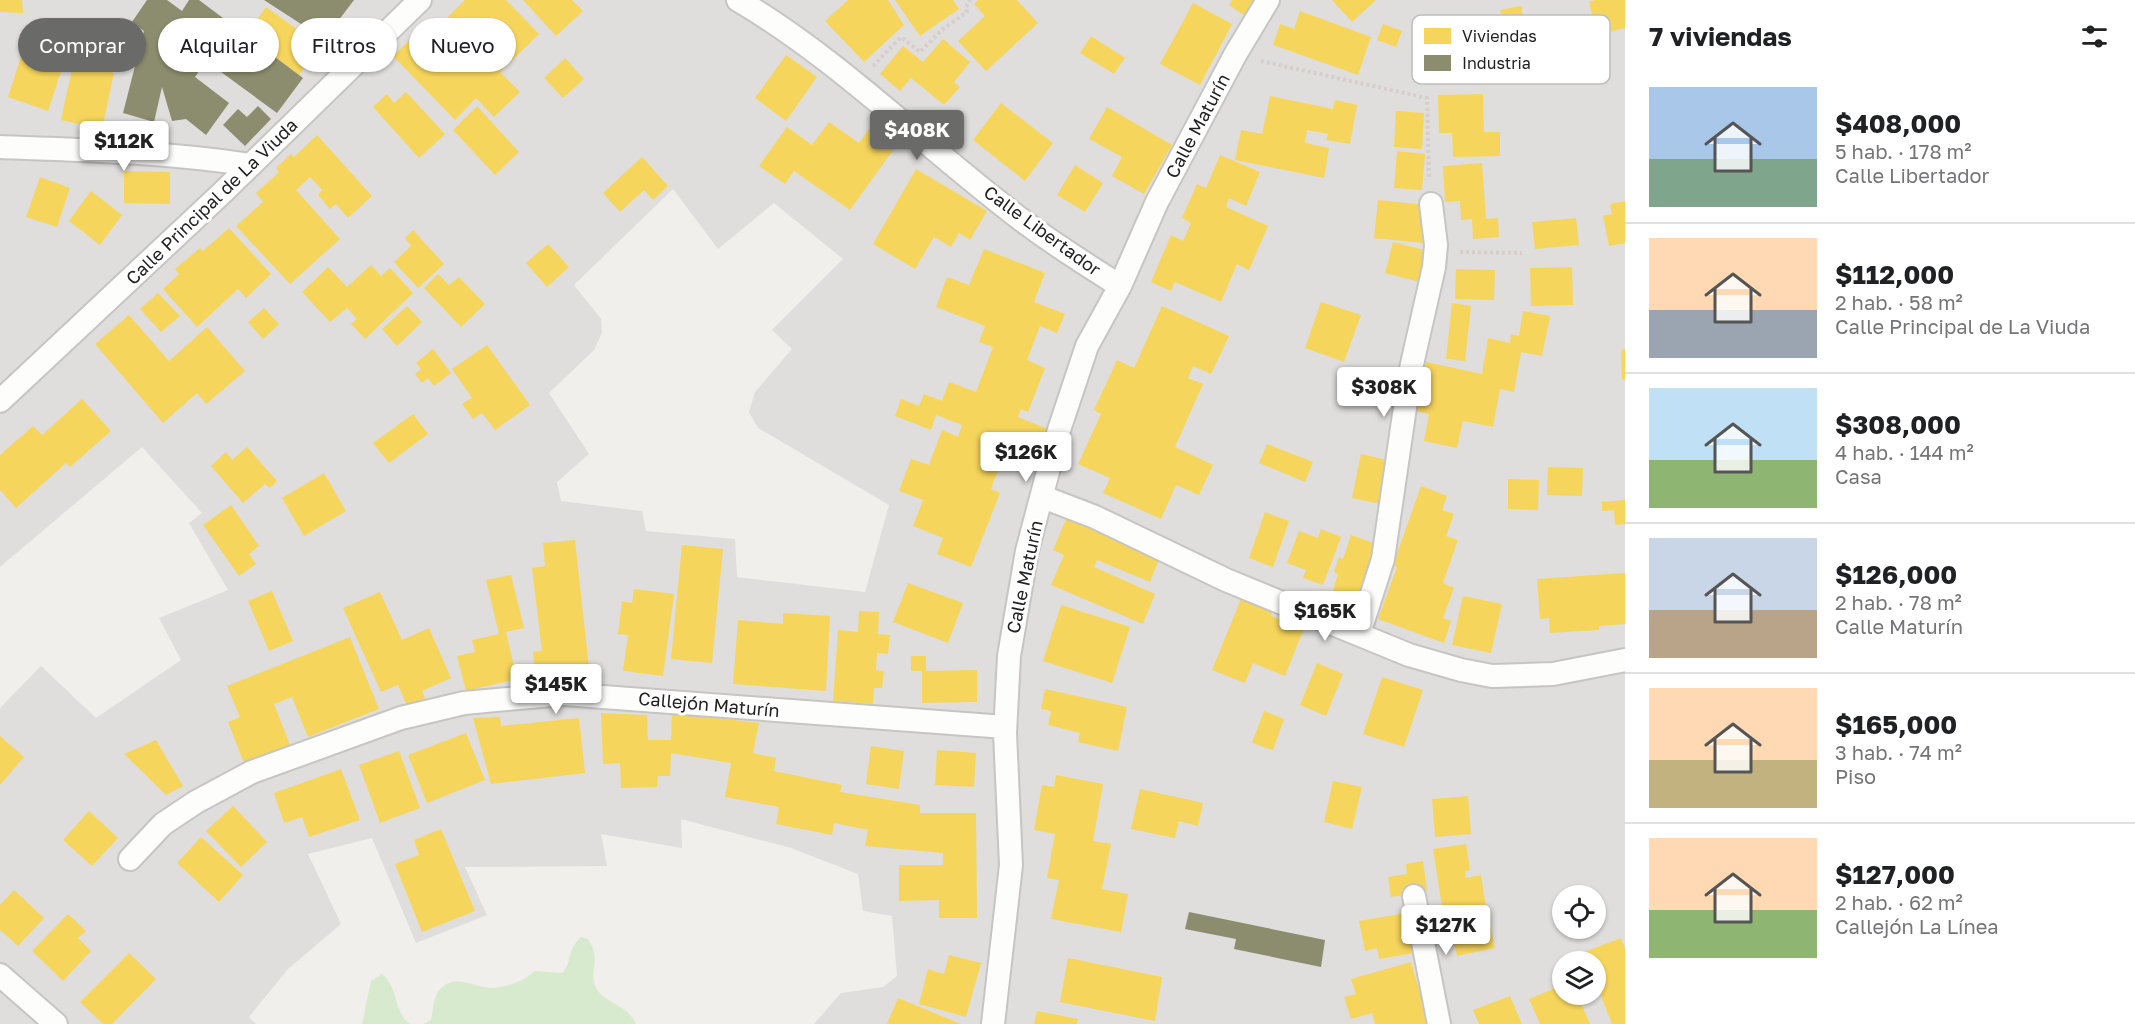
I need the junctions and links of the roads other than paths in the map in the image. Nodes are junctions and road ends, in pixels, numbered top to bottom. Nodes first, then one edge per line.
1 (420, 0) edge
2 (738, 0) edge
3 (1268, 0) edge
4 (0, 147) edge
5 (251, 165) junction
6 (1431, 204) road end
7 (1120, 286) junction
8 (0, 401) edge
9 (1043, 497) junction
10 (1359, 634) junction
11 (1625, 660) edge
12 (1005, 727) junction
13 (130, 859) dead end
14 (1414, 896) dead end
15 (0, 975) edge
16 (56, 1024) edge
17 (993, 1024) edge
18 (1439, 1024) edge

1 - 5 street, Calle Principal de La Viuda
2 - 7 street, Calle Libertador
3 - 7 street, Calle Maturín
4 - 5 street
5 - 8 street, Calle Principal de La Viuda
6 - 10 street
7 - 9 street, Calle Maturín
9 - 10 street
9 - 12 street, Calle Maturín
10 - 11 street
12 - 13 street, Callejón Maturín
12 - 17 street, Calle Maturín
14 - 18 street
15 - 16 street

